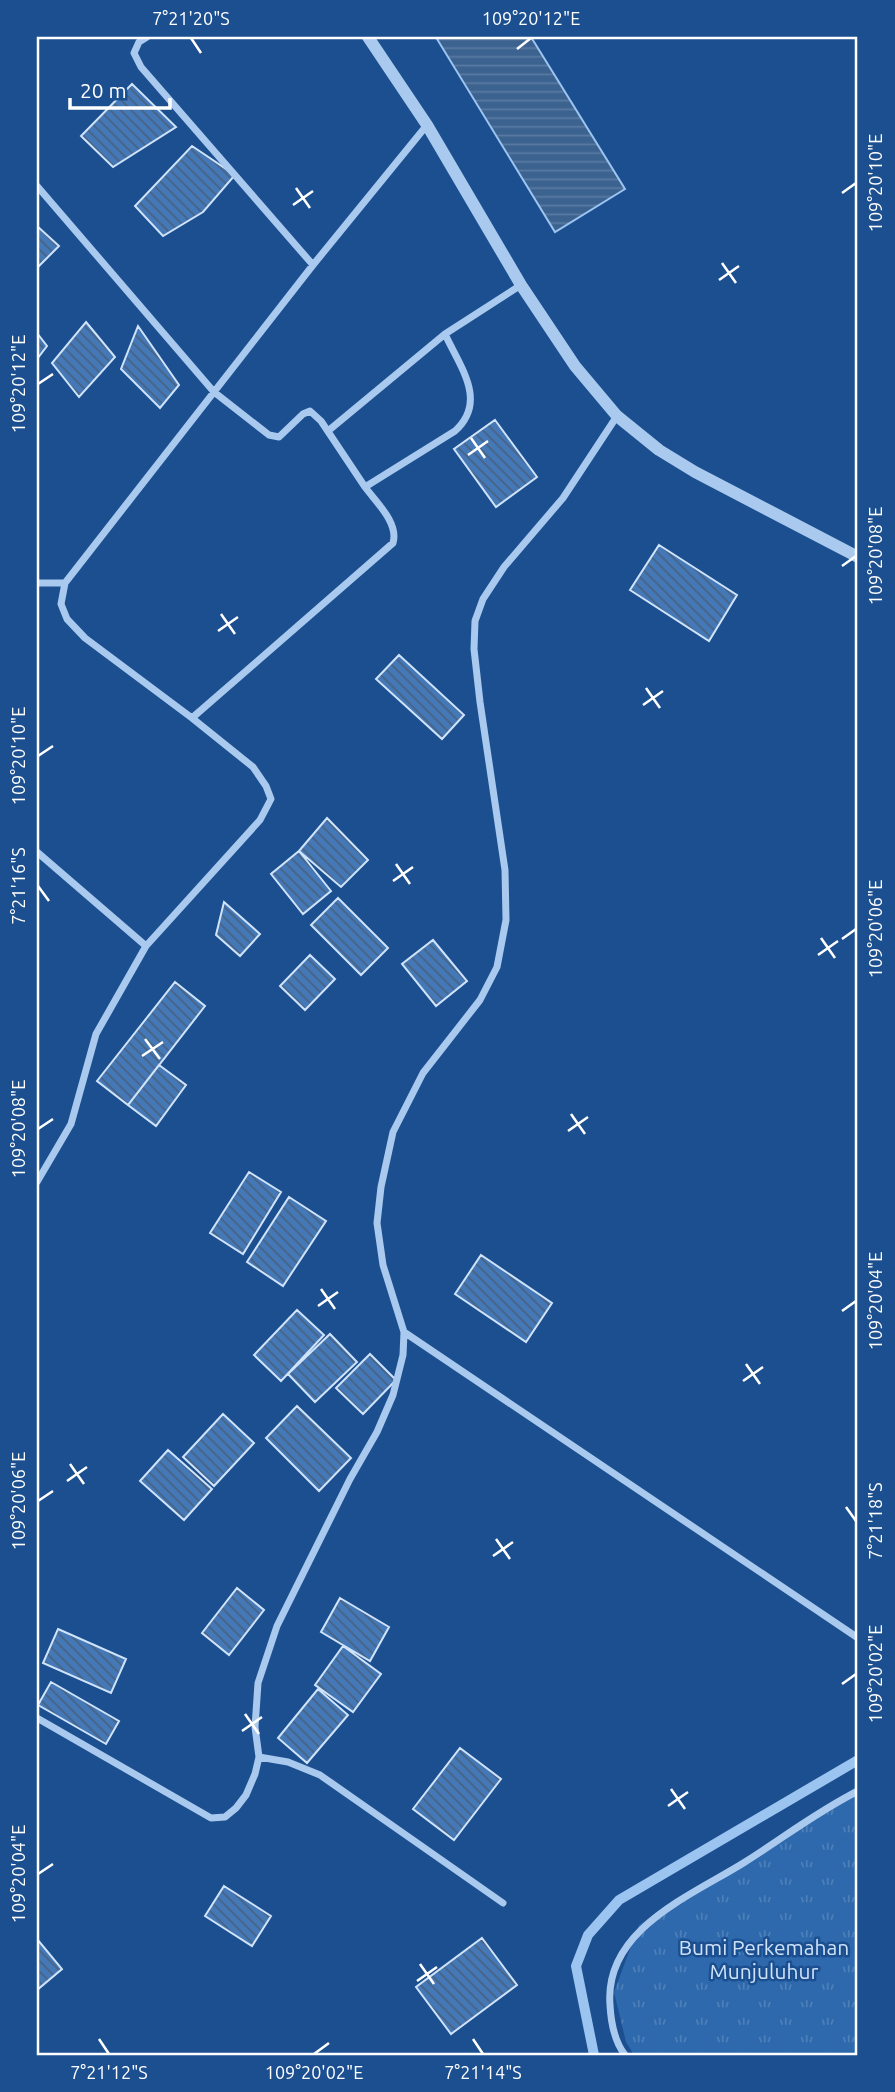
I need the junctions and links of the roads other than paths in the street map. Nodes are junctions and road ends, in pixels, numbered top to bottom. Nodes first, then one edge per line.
1 (147, 37) edge
2 (368, 37) edge
3 (427, 125) junction
4 (37, 186) edge
5 (313, 265) junction
6 (521, 285) junction
7 (446, 334) junction
8 (214, 392) junction
9 (617, 416) junction
10 (328, 431) junction
11 (365, 487) junction
12 (858, 557) edge
13 (37, 583) edge
14 (65, 583) junction
15 (192, 718) junction
16 (37, 852) edge
17 (146, 946) junction
18 (37, 1182) edge
19 (404, 1332) junction
20 (858, 1638) edge
21 (37, 1718) edge
22 (259, 1757) junction
23 (858, 1791) edge
24 (503, 1903) dead end
25 (625, 2055) edge

1 - 5 street
2 - 3 street
3 - 5 street
3 - 6 street
4 - 8 street
5 - 8 street
6 - 7 street
6 - 9 street
7 - 10 street
7 - 11 street
8 - 10 street
8 - 14 street
9 - 12 street
9 - 19 street
10 - 11 street
11 - 15 street
13 - 14 street
14 - 15 street
15 - 17 street
16 - 17 street
17 - 18 street
19 - 20 street
19 - 22 street
21 - 22 street
22 - 24 street
23 - 25 street

